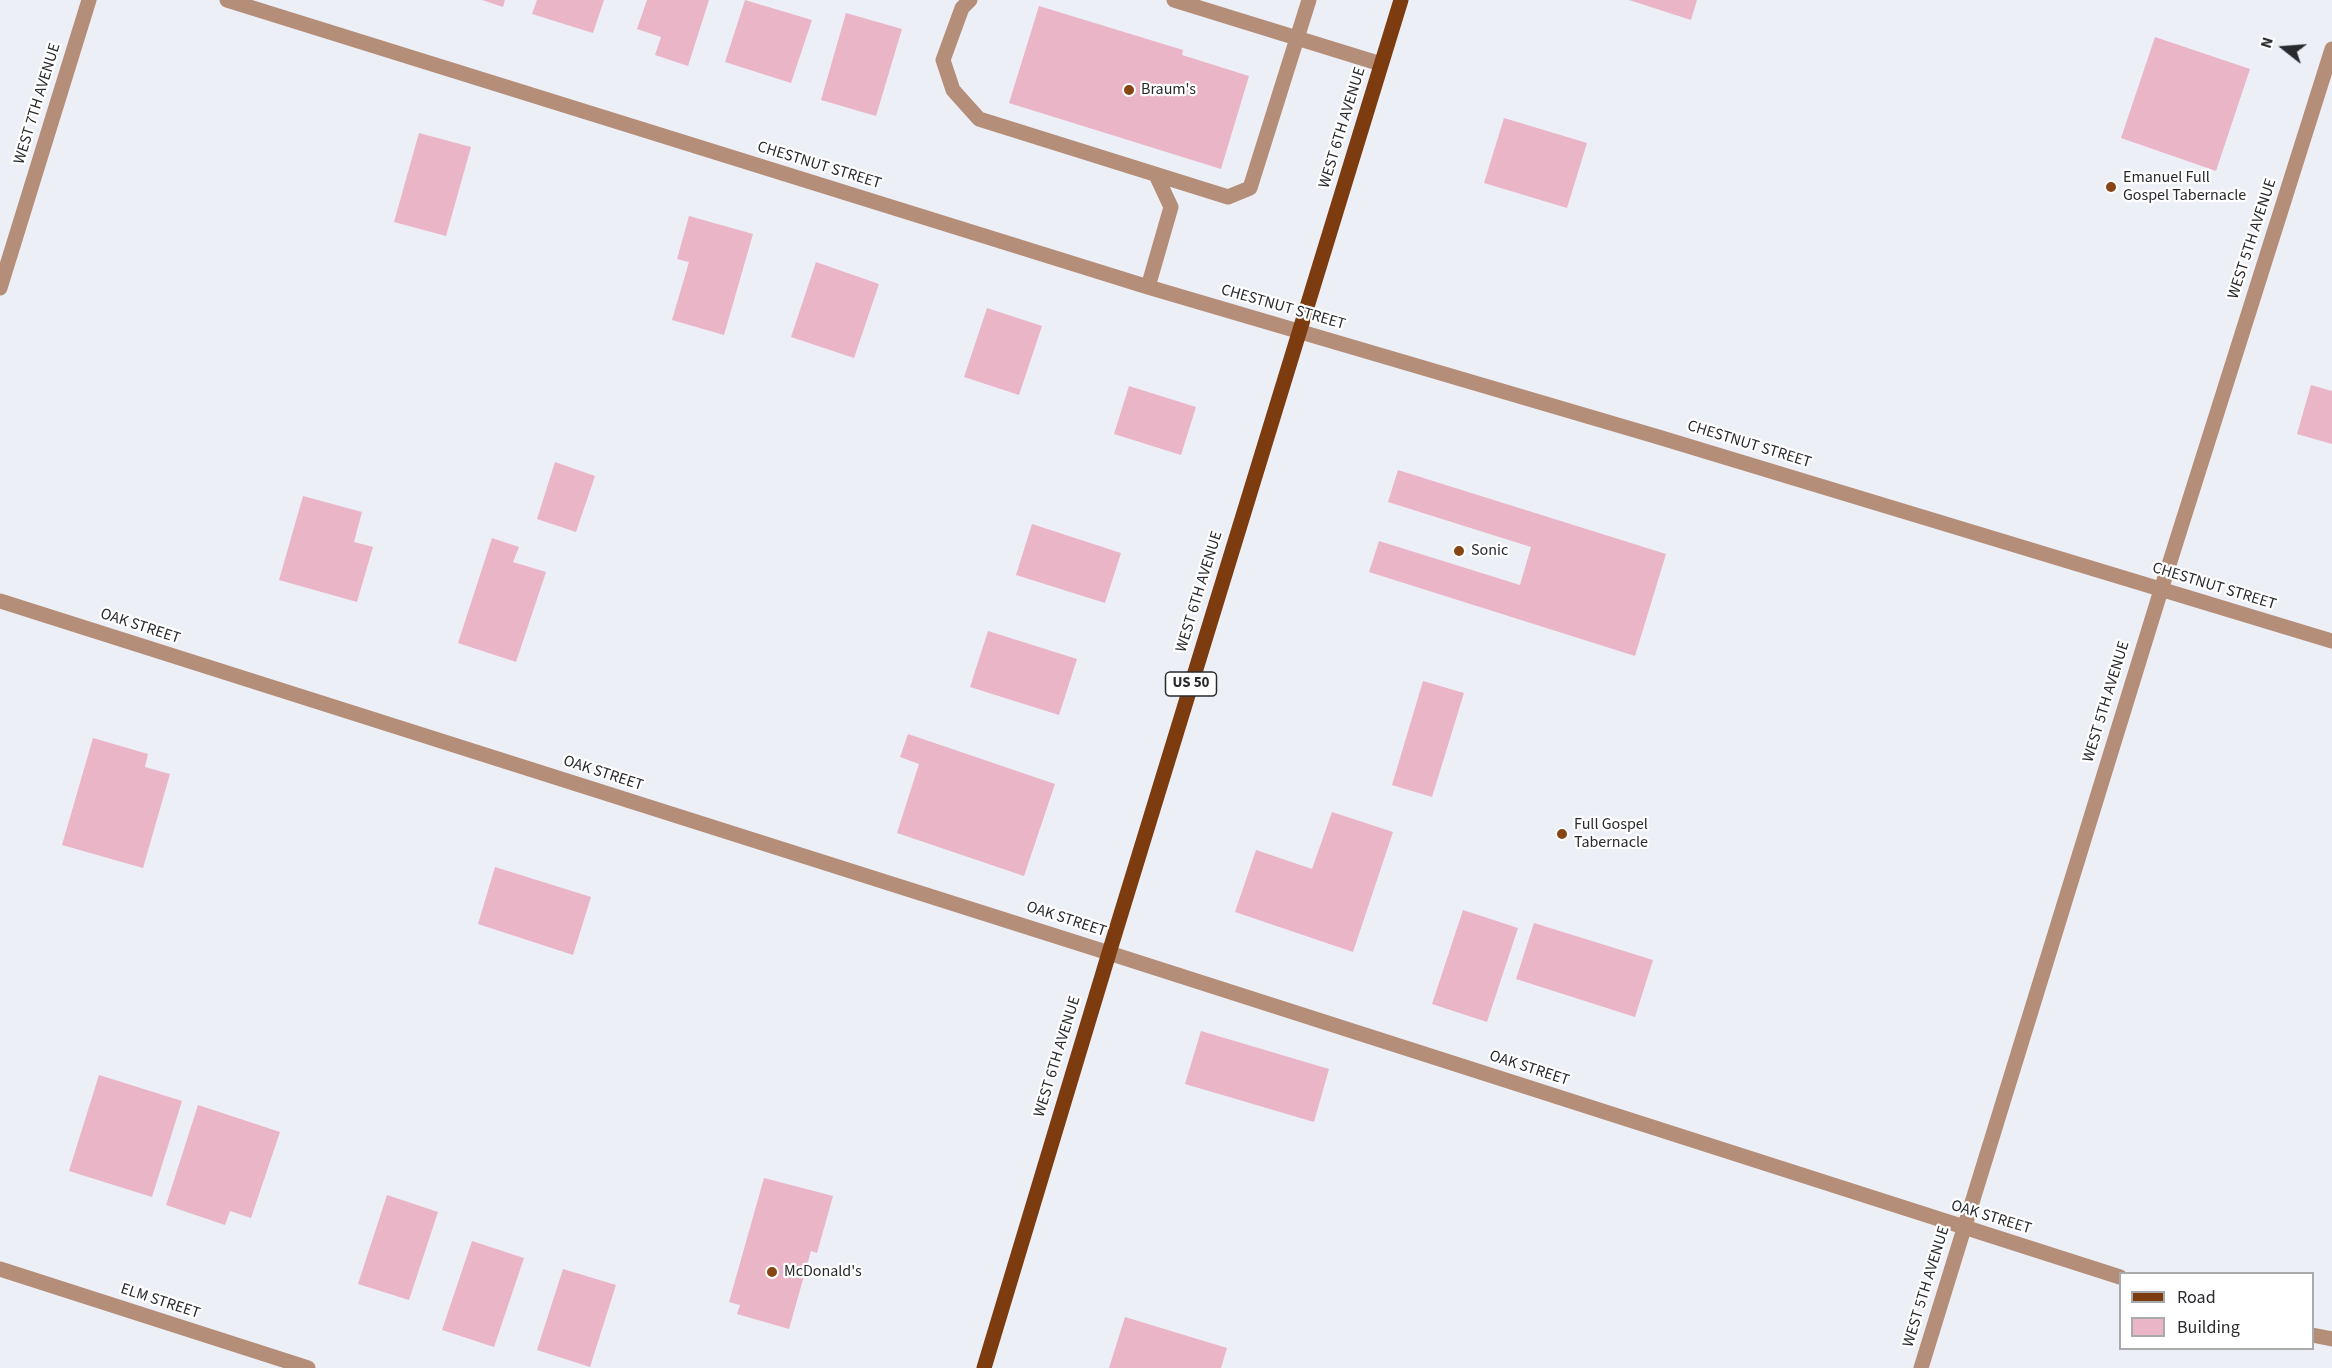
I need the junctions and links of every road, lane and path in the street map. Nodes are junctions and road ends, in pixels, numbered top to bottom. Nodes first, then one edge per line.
1 (89, 0) edge
2 (226, 0) edge
3 (970, 0) edge
4 (1174, 0) edge
5 (1309, 0) edge
6 (1401, 0) edge
7 (1297, 38) junction
8 (2332, 49) edge
9 (1381, 64) junction
10 (1156, 175) junction
11 (1148, 287) junction
12 (0, 288) edge
13 (1299, 331) junction
14 (2161, 590) junction
15 (0, 602) edge
16 (2332, 641) edge
17 (1109, 952) junction
18 (1964, 1229) junction
19 (0, 1269) edge
20 (2119, 1276) edge
21 (2314, 1335) edge
22 (2332, 1339) edge
23 (309, 1368) edge
24 (984, 1368) edge
25 (1921, 1368) edge

1 - 12 street, WEST 7TH AVENUE
2 - 11 street, CHESTNUT STREET
3 - 10 street
4 - 7 street
5 - 7 street
6 - 9 main road, WEST 6TH AVENUE / US 50
7 - 9 street
7 - 10 street
8 - 14 street, WEST 5TH AVENUE
9 - 13 main road, WEST 6TH AVENUE / US 50
10 - 11 street
11 - 13 street, CHESTNUT STREET
13 - 14 street, CHESTNUT STREET
13 - 17 main road, WEST 6TH AVENUE / US 50
14 - 16 street, CHESTNUT STREET
14 - 18 street, WEST 5TH AVENUE
15 - 17 street, OAK STREET
17 - 18 street, OAK STREET
17 - 24 main road, WEST 6TH AVENUE / US 50
18 - 20 street, OAK STREET
18 - 25 street, WEST 5TH AVENUE
19 - 23 street, ELM STREET
21 - 22 street

